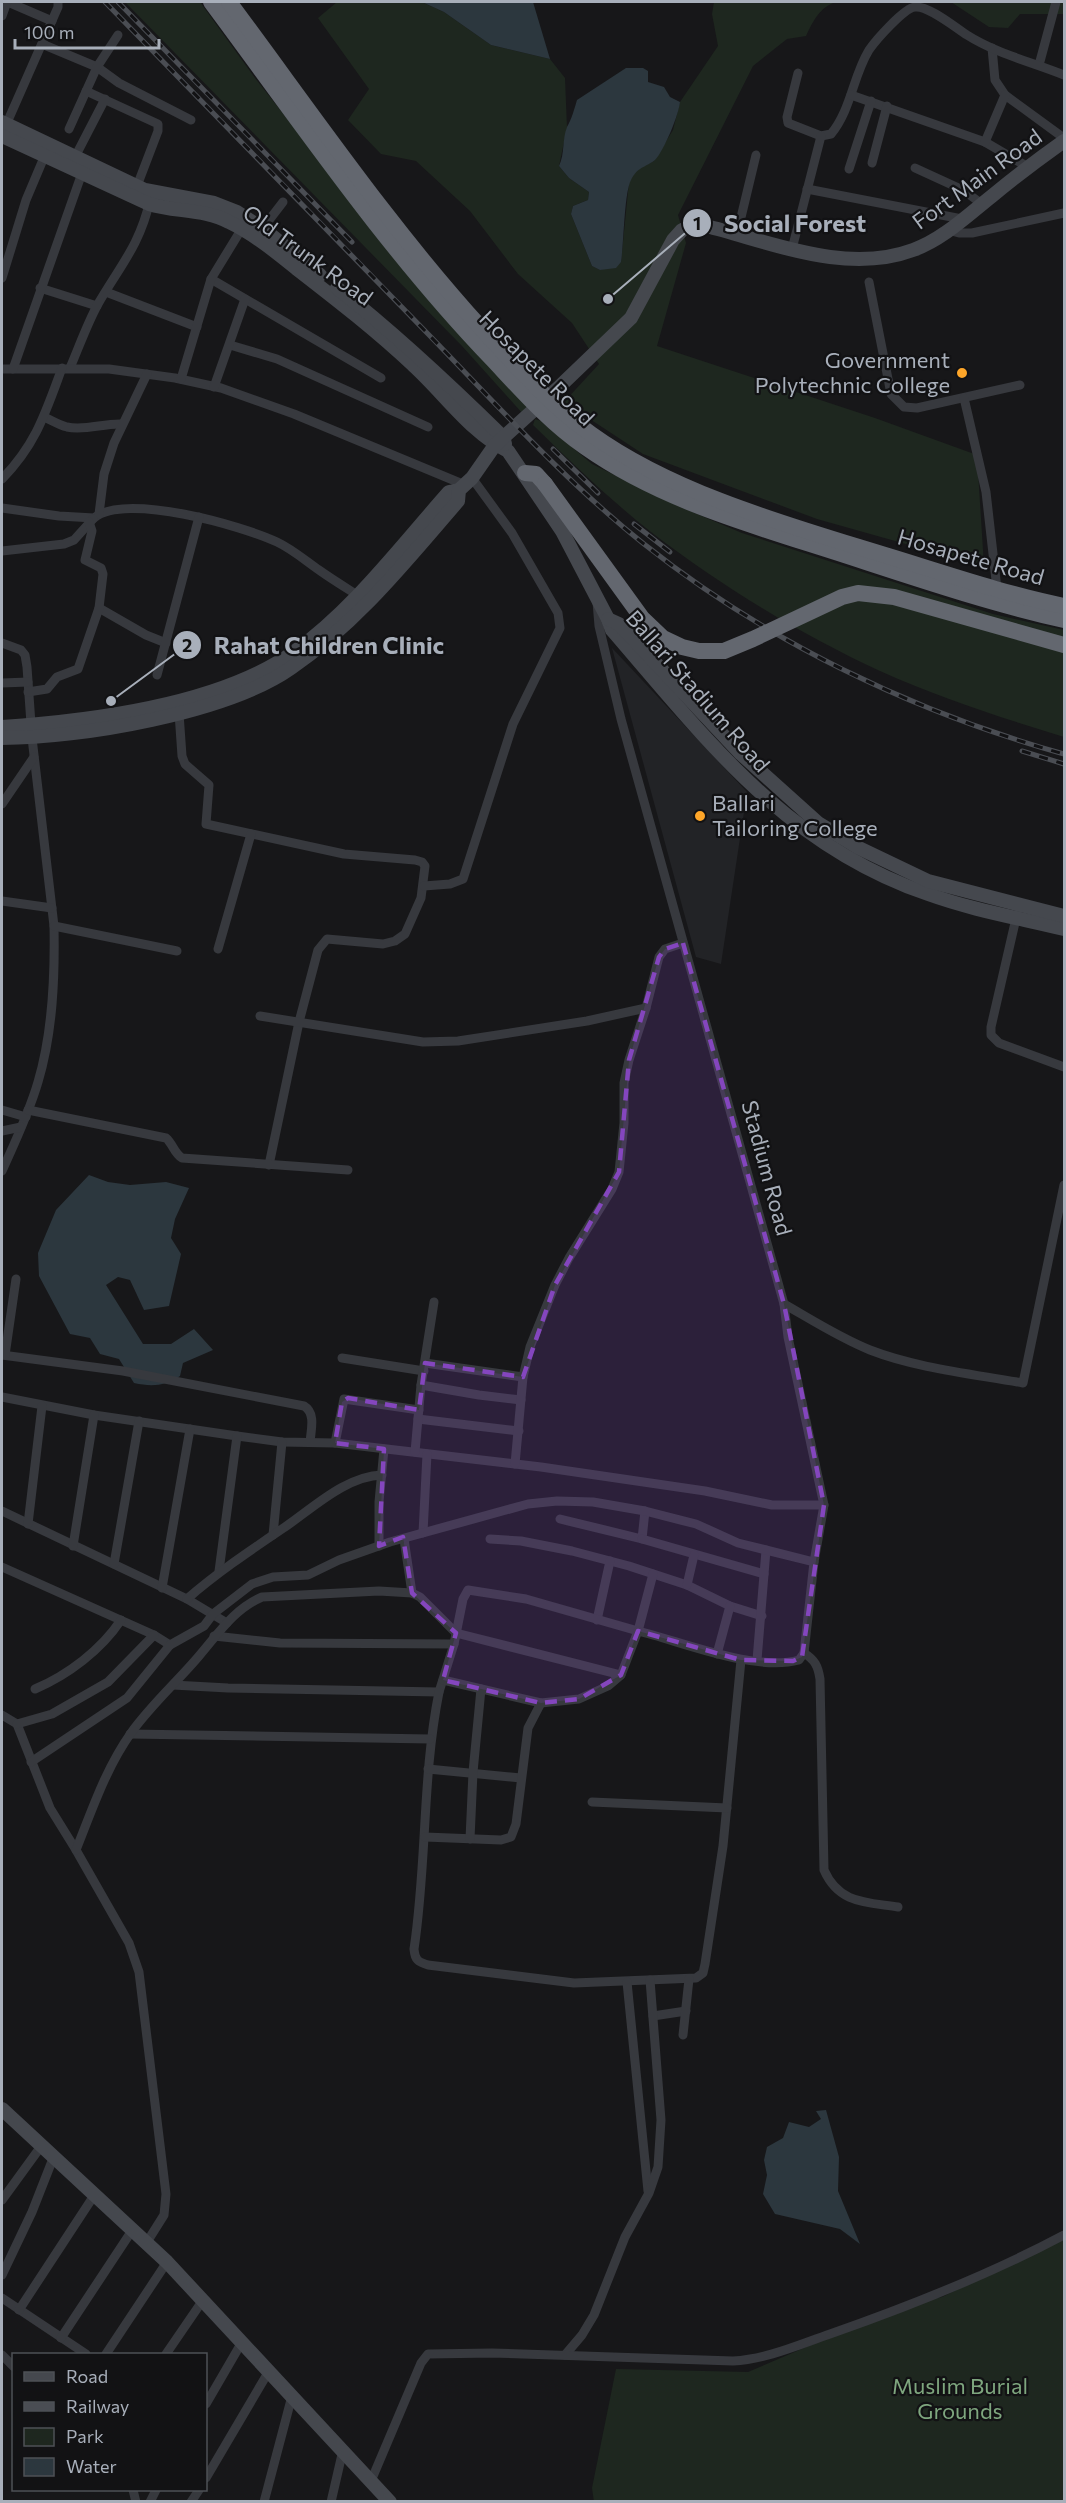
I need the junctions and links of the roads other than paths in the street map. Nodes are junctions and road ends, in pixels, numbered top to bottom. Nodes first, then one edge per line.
1 (8, 2) edge
2 (58, 2) edge
3 (211, 2) edge
4 (229, 2) edge
5 (1056, 2) edge
6 (2, 16) edge
7 (52, 21) junction
8 (118, 35) dead end
9 (42, 44) junction
10 (992, 48) junction
11 (1039, 65) junction
12 (97, 67) junction
13 (798, 73) dead end
14 (1065, 75) edge
15 (86, 91) junction
16 (851, 95) junction
17 (1005, 95) junction
18 (105, 99) junction
19 (871, 101) junction
20 (887, 106) junction
21 (191, 120) dead end
22 (3, 128) edge
23 (69, 129) dead end
24 (821, 136) junction
25 (1065, 139) edge
26 (985, 142) junction
27 (45, 155) junction
28 (756, 155) dead end
29 (75, 157) junction
30 (872, 163) dead end
31 (1028, 166) junction
32 (915, 168) dead end
33 (849, 169) dead end
34 (82, 173) junction
35 (137, 186) junction
36 (807, 189) junction
37 (151, 198) junction
38 (283, 202) dead end
39 (982, 204) junction
40 (1065, 213) edge
41 (962, 219) junction
42 (245, 224) junction
43 (263, 228) junction
44 (948, 230) junction
45 (737, 234) junction
46 (792, 249) junction
47 (2, 278) edge
48 (211, 279) junction
49 (869, 282) dead end
50 (40, 288) junction
51 (106, 292) junction
52 (245, 299) junction
53 (97, 306) junction
54 (197, 327) junction
55 (230, 345) junction
56 (66, 368) junction
57 (2, 369) edge
58 (12, 369) junction
59 (147, 374) junction
60 (381, 378) dead end
61 (181, 379) junction
62 (1020, 385) dead end
63 (214, 387) junction
64 (964, 398) junction
65 (542, 402) junction
66 (44, 417) junction
67 (122, 424) junction
68 (428, 427) dead end
69 (499, 443) junction
70 (525, 473) junction
71 (2, 479) edge
72 (466, 484) junction
73 (2, 508) edge
74 (94, 518) junction
75 (199, 518) junction
76 (2, 554) edge
77 (997, 589) junction
78 (358, 595) junction
79 (597, 602) junction
80 (370, 603) junction
81 (1065, 606) edge
82 (99, 608) junction
83 (608, 619) junction
84 (1065, 620) edge
85 (2, 643) edge
86 (166, 643) junction
87 (1065, 645) edge
88 (157, 675) dead end
89 (2, 683) edge
90 (28, 687) junction
91 (216, 695) junction
92 (179, 713) junction
93 (2, 727) edge
94 (31, 732) junction
95 (2, 738) edge
96 (34, 757) junction
97 (753, 766) junction
98 (742, 777) junction
99 (2, 804) edge
100 (251, 834) junction
101 (424, 886) junction
102 (2, 901) edge
103 (52, 908) junction
104 (1018, 911) junction
105 (1065, 916) edge
106 (54, 926) junction
107 (1065, 929) edge
108 (681, 943) junction
109 (218, 949) dead end
110 (177, 951) dead end
111 (646, 1008) junction
112 (260, 1016) dead end
113 (299, 1022) junction
114 (1065, 1067) edge
115 (2, 1110) edge
116 (27, 1113) junction
117 (21, 1127) junction
118 (2, 1131) edge
119 (269, 1165) junction
120 (348, 1170) dead end
121 (2, 1171) edge
122 (1065, 1185) edge
123 (16, 1279) dead end
124 (434, 1302) dead end
125 (784, 1304) junction
126 (3, 1355) edge
127 (342, 1358) dead end
128 (424, 1367) junction
129 (523, 1377) junction
130 (422, 1385) junction
131 (2, 1397) edge
132 (521, 1400) junction
133 (42, 1406) junction
134 (94, 1415) junction
135 (418, 1415) junction
136 (139, 1421) junction
137 (190, 1429) junction
138 (519, 1431) junction
139 (237, 1436) junction
140 (282, 1442) junction
141 (310, 1442) junction
142 (335, 1443) junction
143 (384, 1449) junction
144 (415, 1452) junction
145 (427, 1454) junction
146 (515, 1464) junction
147 (382, 1475) junction
148 (824, 1505) junction
149 (2, 1511) edge
150 (645, 1511) junction
151 (560, 1519) dead end
152 (28, 1524) junction
153 (423, 1533) junction
154 (273, 1535) junction
155 (404, 1539) junction
156 (490, 1539) dead end
157 (642, 1539) junction
158 (73, 1546) junction
159 (379, 1546) junction
160 (766, 1550) junction
161 (694, 1555) junction
162 (610, 1561) junction
163 (814, 1562) junction
164 (114, 1564) junction
165 (2, 1567) edge
166 (219, 1571) junction
167 (653, 1574) junction
168 (764, 1574) junction
169 (687, 1585) junction
170 (162, 1588) junction
171 (412, 1593) junction
172 (187, 1599) junction
173 (730, 1606) junction
174 (213, 1614) junction
175 (762, 1616) junction
176 (121, 1620) junction
177 (597, 1620) junction
178 (227, 1623) junction
179 (638, 1631) junction
180 (456, 1633) junction
181 (154, 1635) junction
182 (214, 1636) junction
183 (454, 1644) junction
184 (170, 1645) junction
185 (804, 1653) junction
186 (717, 1654) junction
187 (741, 1660) junction
188 (757, 1660) junction
189 (621, 1675) junction
190 (443, 1680) junction
191 (173, 1685) junction
192 (35, 1689) dead end
193 (482, 1689) junction
194 (439, 1692) junction
195 (541, 1703) junction
196 (2, 1715) edge
197 (17, 1724) junction
198 (130, 1734) junction
199 (430, 1739) junction
200 (31, 1762) junction
201 (428, 1769) junction
202 (473, 1772) junction
203 (521, 1778) junction
204 (592, 1802) dead end
205 (727, 1808) junction
206 (425, 1837) junction
207 (470, 1839) junction
208 (76, 1850) junction
209 (898, 1907) dead end
210 (689, 1979) junction
211 (650, 1980) junction
212 (627, 1982) junction
213 (686, 2011) junction
214 (653, 2016) junction
215 (683, 2035) dead end
216 (2, 2109) edge
217 (42, 2145) junction
218 (54, 2156) junction
219 (5, 2188) edge
220 (649, 2193) junction
221 (95, 2194) junction
222 (2, 2200) edge
223 (133, 2229) junction
224 (1065, 2235) edge
225 (147, 2242) junction
226 (167, 2262) junction
227 (2, 2275) edge
228 (2, 2298) edge
229 (203, 2300) junction
230 (19, 2310) junction
231 (61, 2338) junction
232 (242, 2342) junction
233 (83, 2353) edge
234 (107, 2353) edge
235 (167, 2353) edge
236 (566, 2355) junction
237 (269, 2371) junction
238 (292, 2396) junction
239 (207, 2402) edge
240 (343, 2450) junction
241 (207, 2476) edge
242 (371, 2481) junction
243 (264, 2502) edge
244 (331, 2502) edge
245 (390, 2502) edge

1 - 6 street
1 - 7 street
2 - 7 street
3 - 65 highway, Hosapete Road
4 - 65 highway, Hosapete Road
5 - 11 street
7 - 9 street
8 - 12 street
9 - 12 street
9 - 22 street
10 - 11 street
10 - 16 street
10 - 17 street
11 - 14 street
12 - 15 street
12 - 21 street
13 - 24 street
15 - 18 street
15 - 23 street
16 - 19 street
16 - 24 street
17 - 25 street
17 - 26 street
18 - 29 street
18 - 35 street
19 - 20 street
19 - 33 street
20 - 26 street
20 - 30 street
22 - 27 street, Old Trunk Road
22 - 29 street
24 - 36 street
25 - 31 street, Fort Main Road
26 - 31 street
27 - 34 street, Old Trunk Road
27 - 47 street
28 - 45 street
29 - 35 street
31 - 39 street, Fort Main Road
32 - 39 street
34 - 37 street, Old Trunk Road
34 - 50 street
35 - 37 street
36 - 41 street
36 - 46 street
37 - 42 street, Old Trunk Road
37 - 42 street, Old Trunk Road
37 - 51 street
38 - 43 street
39 - 41 street, Fort Main Road
40 - 44 street
41 - 44 street, Fort Main Road
42 - 43 street, Old Trunk Road
42 - 48 street
42 - 69 street, Old Trunk Road
43 - 69 street, Old Trunk Road
44 - 46 street, Fort Main Road
45 - 46 street, Fort Main Road
45 - 65 street, Fort Main Road
48 - 52 street
48 - 54 street
49 - 64 street
50 - 53 street
50 - 58 street
51 - 53 street
51 - 54 street
52 - 55 street
52 - 60 street
53 - 56 street
54 - 61 street
55 - 63 street
55 - 68 street
56 - 58 street
56 - 59 street
56 - 66 street
57 - 58 street
59 - 61 street
59 - 67 street
61 - 63 street
62 - 64 street
63 - 72 street
64 - 77 street
65 - 69 street, Fort Main Road
65 - 77 highway, Hosapete Road
65 - 84 highway, Hosapete Road
66 - 67 street
66 - 71 street
67 - 74 street
69 - 70 street
69 - 72 street, Fort Main Road
70 - 79 street
70 - 87 highway, bridge
72 - 78 street
72 - 80 street
72 - 101 street
73 - 74 street
74 - 75 street
74 - 76 street
74 - 82 street
75 - 78 street
75 - 86 street
77 - 81 highway, Hosapete Road
78 - 80 street
78 - 91 street
79 - 83 street
79 - 108 street, Stadium Road
80 - 91 street
82 - 86 street
82 - 90 street
83 - 97 street, Ballari Stadium Road
83 - 98 street, Ballari Stadium Road
85 - 90 street
86 - 88 street
89 - 90 street
90 - 94 street
91 - 92 street
91 - 94 street
92 - 94 street
92 - 100 street
93 - 94 street
94 - 95 street
94 - 96 street
96 - 99 street
96 - 103 street
97 - 98 street
97 - 104 street, Ballari Stadium Road
98 - 104 street, Ballari Stadium Road
100 - 101 street
100 - 109 street
101 - 113 street
102 - 103 street
103 - 106 street
104 - 105 street, Ballari Stadium Road
104 - 107 street, Ballari Stadium Road
104 - 114 street
106 - 110 street
106 - 116 street
108 - 111 street
108 - 125 street, Stadium Road
111 - 113 street
111 - 129 street
112 - 113 street
113 - 119 street
115 - 116 street
116 - 117 street
116 - 119 street
117 - 118 street
117 - 121 street
119 - 120 street
122 - 125 street
123 - 126 street
124 - 128 street
125 - 148 street, Stadium Road
126 - 141 street
127 - 128 street
128 - 129 street
128 - 130 street
129 - 132 street
130 - 132 street
130 - 135 street
131 - 133 street
132 - 138 street
133 - 134 street
133 - 152 street
134 - 136 street
134 - 158 street
135 - 138 street
135 - 142 street
135 - 144 street
136 - 137 street
136 - 164 street
137 - 139 street
137 - 170 street
138 - 146 street
139 - 140 street
139 - 166 street
140 - 141 street
140 - 154 street
141 - 142 street
142 - 143 street
143 - 144 street
143 - 147 street
144 - 145 street
145 - 146 street
145 - 153 street
146 - 148 street
147 - 154 street
147 - 159 street
148 - 163 street
149 - 152 street
150 - 153 street
150 - 157 street
150 - 160 street
151 - 157 street
152 - 158 street
153 - 155 street
154 - 166 street
155 - 159 street
155 - 171 street
156 - 162 street
157 - 161 street
158 - 164 street
159 - 174 street
160 - 163 street
160 - 168 street
161 - 168 street
161 - 169 street
162 - 167 street
162 - 177 street
163 - 185 street
164 - 170 street
165 - 176 street
166 - 172 street
167 - 169 street
167 - 179 street
168 - 175 street
169 - 173 street
170 - 172 street
171 - 178 street
171 - 180 street
172 - 174 street
173 - 175 street
173 - 186 street
174 - 178 street
174 - 184 street
175 - 188 street
176 - 181 street
176 - 192 street
177 - 179 street
177 - 180 street
178 - 182 street
179 - 186 street
179 - 189 street
180 - 183 street
180 - 189 street
181 - 184 street
181 - 197 street
182 - 183 street
182 - 191 street
183 - 190 street
184 - 200 street
185 - 188 street
185 - 209 street
186 - 187 street
187 - 188 street
187 - 205 street
189 - 195 street
190 - 193 street
190 - 194 street
191 - 194 street
191 - 198 street
193 - 195 street
193 - 202 street
194 - 199 street
195 - 203 street
196 - 197 street
197 - 200 street
198 - 199 street
198 - 208 street
199 - 201 street
200 - 208 street
201 - 202 street
201 - 206 street
202 - 203 street
202 - 207 street
203 - 207 street
204 - 205 street
205 - 210 street
206 - 207 street
206 - 212 street
208 - 225 street
210 - 211 street
210 - 213 street
211 - 212 street
211 - 214 street
212 - 220 street
213 - 214 street
213 - 215 street
214 - 220 street
216 - 217 street
217 - 218 street
217 - 219 street
218 - 221 street
218 - 227 street
219 - 222 street
220 - 236 street
221 - 223 street
221 - 230 street
223 - 225 street
223 - 231 street
224 - 236 street
225 - 226 street
226 - 229 street
226 - 234 street
228 - 230 street
229 - 232 street
229 - 235 street
230 - 231 street
231 - 233 street
232 - 237 street
232 - 239 street
236 - 242 street
237 - 238 street
237 - 241 street
238 - 240 street
238 - 243 street
240 - 242 street
240 - 244 street
242 - 245 street

